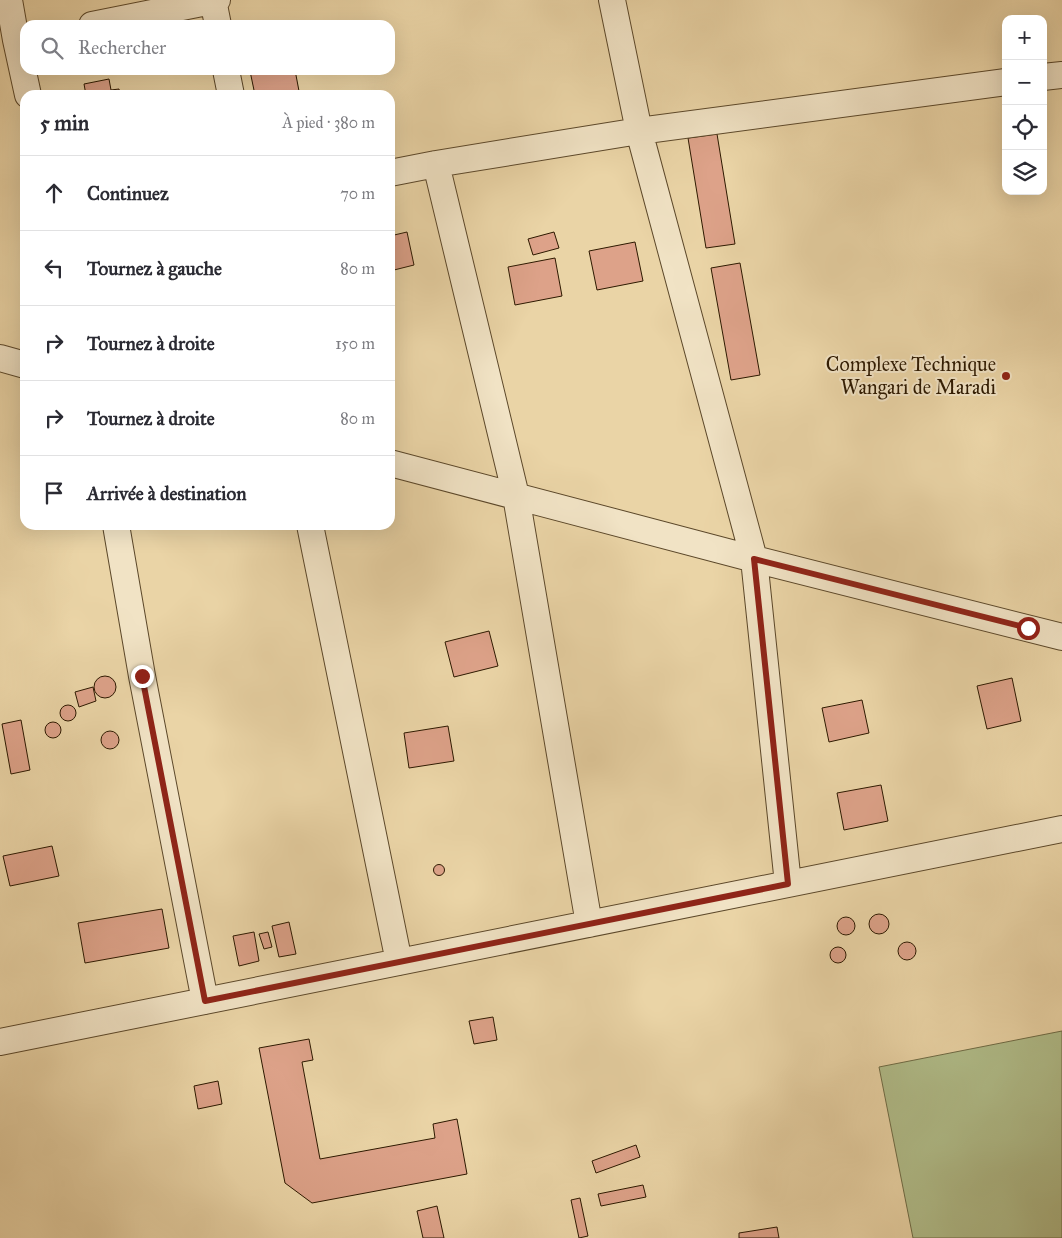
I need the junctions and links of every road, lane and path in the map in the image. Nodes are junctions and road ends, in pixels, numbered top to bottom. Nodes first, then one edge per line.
1 (9, 0) edge
2 (612, 0) edge
3 (215, 6) edge
4 (124, 20) edge
5 (14, 41) edge
6 (20, 64) edge
7 (23, 75) edge
8 (227, 75) edge
9 (1062, 75) edge
10 (1047, 77) edge
11 (1002, 83) edge
12 (27, 90) edge
13 (230, 90) edge
14 (640, 131) junction
15 (436, 164) junction
16 (395, 173) edge
17 (0, 358) edge
18 (20, 364) edge
19 (395, 464) edge
20 (516, 496) junction
21 (117, 530) edge
22 (311, 530) edge
23 (754, 559) junction
24 (1062, 637) edge
25 (1062, 829) edge
26 (788, 884) junction
27 (590, 924) junction
28 (399, 962) junction
29 (205, 1001) junction
30 (0, 1042) edge

1 - 5 street
2 - 14 street
3 - 4 street
5 - 6 street
7 - 12 street
8 - 13 street
9 - 10 street
11 - 14 street
14 - 15 street
14 - 23 street
15 - 16 street
15 - 20 street
17 - 18 street
19 - 20 street
20 - 23 street
20 - 27 street
21 - 29 street
22 - 28 street
23 - 24 street
23 - 26 street
25 - 26 street
26 - 27 street
27 - 28 street
28 - 29 street
29 - 30 street

